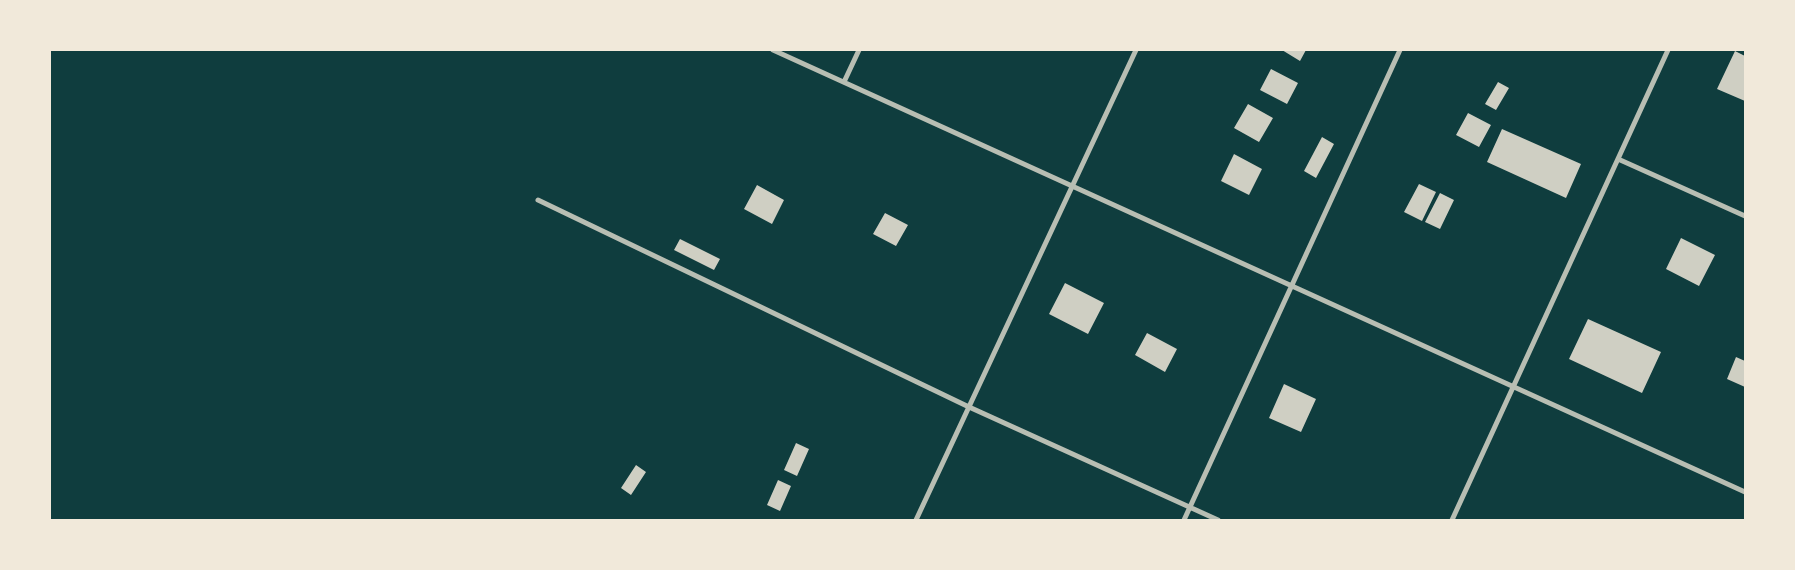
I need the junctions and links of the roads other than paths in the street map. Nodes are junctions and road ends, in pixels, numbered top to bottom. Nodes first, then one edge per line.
1 (773, 50) edge
2 (859, 50) edge
3 (1136, 50) edge
4 (1400, 50) edge
5 (1668, 50) edge
6 (844, 82) junction
7 (1618, 159) junction
8 (1072, 186) junction
9 (538, 200) dead end
10 (1745, 216) edge
11 (1292, 286) junction
12 (1514, 387) junction
13 (969, 407) junction
14 (1745, 492) edge
15 (1190, 507) junction
16 (916, 520) edge
17 (1184, 520) edge
18 (1218, 520) edge
19 (1452, 520) edge

1 - 6 street
2 - 6 street
3 - 8 street
4 - 11 street
5 - 7 street
6 - 8 street
7 - 10 street
7 - 12 street
8 - 11 street
8 - 13 street
9 - 13 street
11 - 12 street
11 - 15 street
12 - 14 street
12 - 19 street
13 - 15 street
13 - 16 street
15 - 17 street
15 - 18 street

